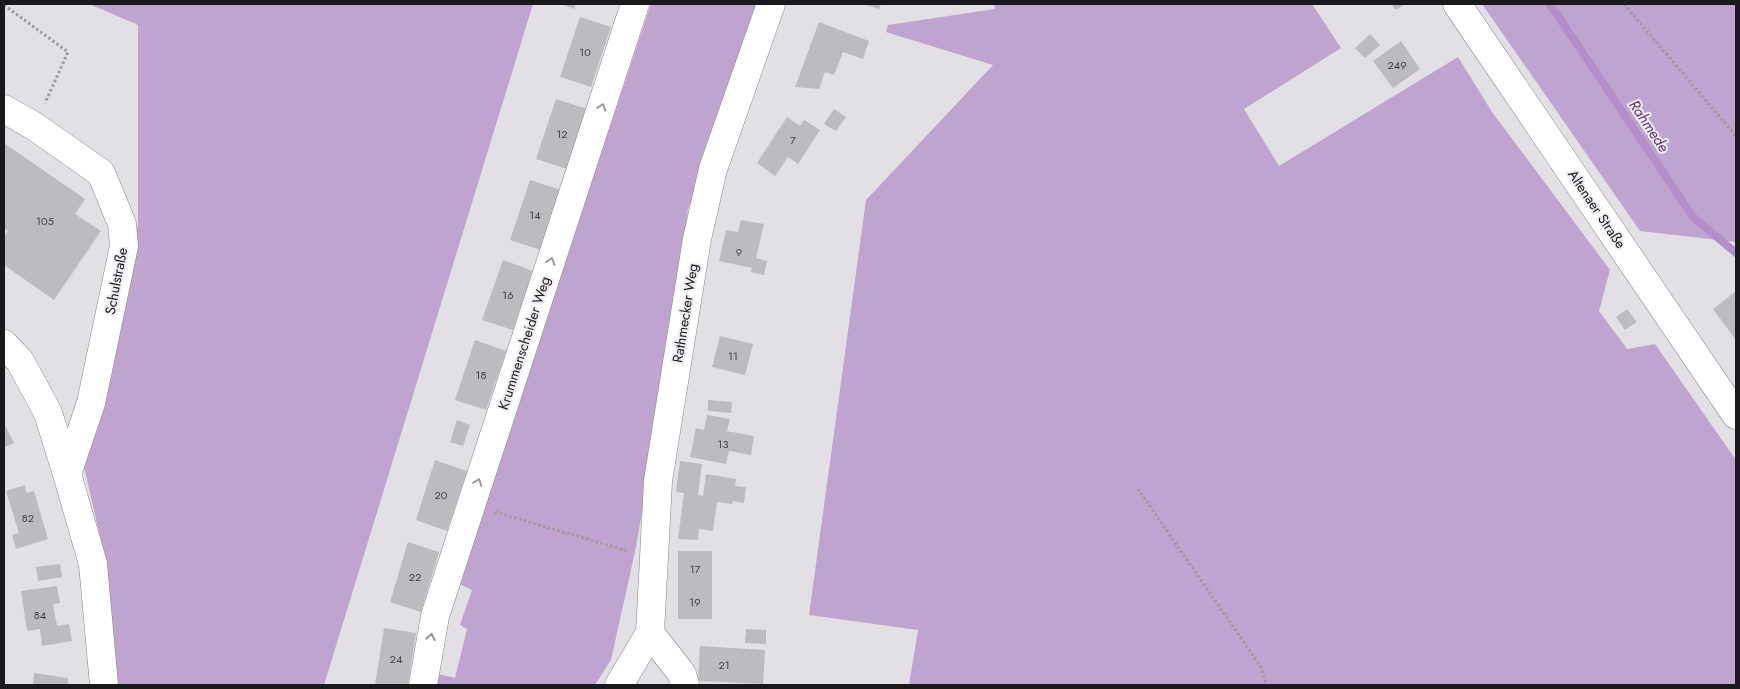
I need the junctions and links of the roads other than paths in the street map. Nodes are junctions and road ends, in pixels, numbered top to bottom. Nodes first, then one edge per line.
1 (635, 4) edge
2 (771, 4) edge
3 (1457, 4) edge
4 (4, 109) edge
5 (4, 344) edge
6 (1736, 415) edge
7 (67, 474) junction
8 (650, 633) junction
9 (625, 681) edge
10 (104, 685) edge
11 (423, 685) edge
12 (685, 685) edge

11 -> 1 street, Krummenscheider Weg
2 - 8 street, Rathmecker Weg
3 - 6 street, Altenaer Straße
4 - 7 street, Schulstraße
5 - 7 street
7 - 10 street
8 - 9 street
8 - 12 street

